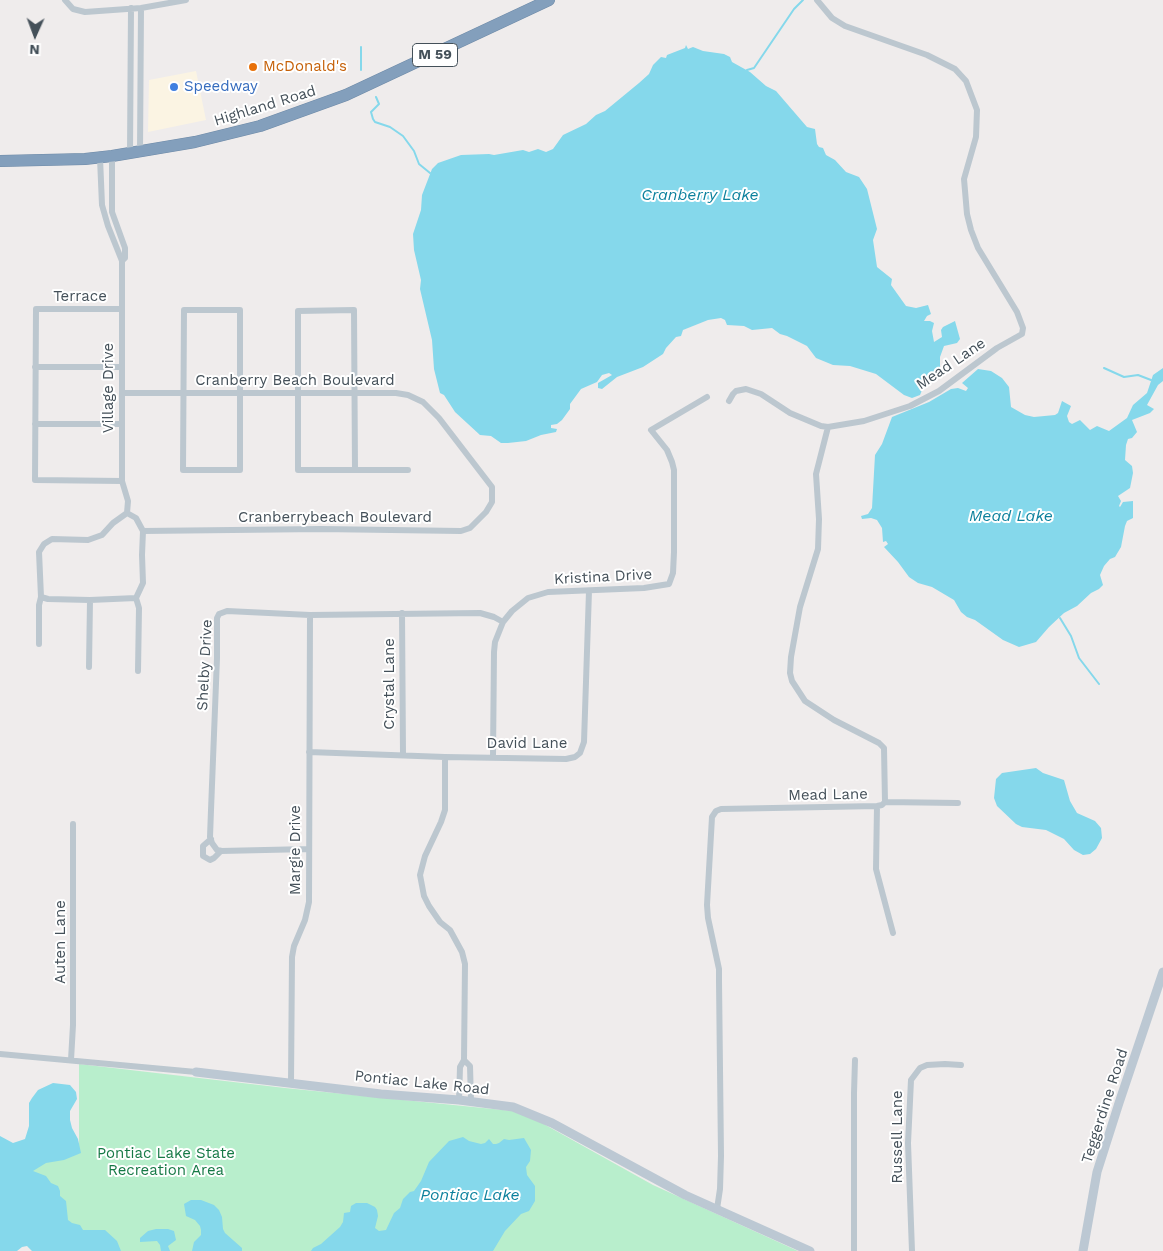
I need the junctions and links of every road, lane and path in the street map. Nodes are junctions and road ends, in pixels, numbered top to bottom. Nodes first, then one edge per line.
1 (65, 0) edge
2 (186, 0) edge
3 (549, 0) edge
4 (816, 0) edge
5 (131, 8) junction
6 (141, 8) junction
7 (141, 74) junction
8 (130, 75) junction
9 (130, 100) junction
10 (140, 100) junction
11 (135, 152) junction
12 (112, 156) junction
13 (100, 158) junction
14 (0, 161) edge
15 (122, 261) junction
16 (122, 309) junction
17 (35, 366) junction
18 (122, 366) junction
19 (183, 392) junction
20 (122, 393) junction
21 (240, 393) junction
22 (298, 393) junction
23 (355, 393) junction
24 (707, 397) dead end
25 (729, 401) dead end
26 (35, 424) junction
27 (122, 424) junction
28 (828, 427) junction
29 (355, 470) junction
30 (408, 470) dead end
31 (122, 481) junction
32 (489, 481) joint
33 (127, 513) junction
34 (143, 531) junction
35 (589, 591) junction
36 (42, 597) junction
37 (136, 598) junction
38 (90, 600) junction
39 (402, 613) junction
40 (310, 615) junction
41 (503, 622) junction
42 (39, 644) dead end
43 (89, 667) dead end
44 (138, 671) dead end
45 (309, 752) junction
46 (403, 756) junction
47 (445, 757) junction
48 (493, 757) junction
49 (885, 802) junction
50 (958, 803) dead end
51 (877, 806) junction
52 (73, 824) dead end
53 (211, 839) junction
54 (309, 849) junction
55 (221, 851) junction
56 (893, 933) dead end
57 (1163, 974) edge
58 (0, 1054) edge
59 (71, 1060) junction
60 (464, 1060) junction
61 (855, 1060) dead end
62 (961, 1065) dead end
63 (196, 1072) joint
64 (291, 1083) junction
65 (459, 1100) junction
66 (471, 1101) junction
67 (717, 1210) junction
68 (810, 1251) edge
69 (854, 1251) edge
70 (912, 1251) edge
71 (1083, 1251) edge

1 - 5 street
2 - 6 street
3 - 11 highway, Highland Road / M 59
4 - 28 street, Mead Lane
5 - 6 street
5 - 8 street
6 - 7 street
7 - 8 street
7 - 10 street
8 - 9 street
9 - 10 street
9 - 11 street
10 - 11 street
11 - 12 highway, Highland Road / M 59
12 - 13 highway, Highland Road / M 59
12 - 15 street, Village Drive
13 - 14 highway, Highland Road / M 59
13 - 15 street, Village Drive
15 - 16 street, Village Drive
16 - 17 street, Terrace
16 - 18 street, Village Drive
17 - 18 street
17 - 26 street
18 - 20 street, Village Drive
19 - 20 street, Cranberry Beach Boulevard
19 - 21 street, Cranberry Beach Boulevard
19 - 21 street
19 - 21 street
20 - 27 street, Village Drive
21 - 22 street, Cranberry Beach Boulevard
22 - 23 street, Cranberry Beach Boulevard
22 - 23 street
22 - 29 street
23 - 29 street
23 - 32 street, Cranberry Beach Boulevard
24 - 35 street, Kristina Drive
25 - 28 street
26 - 27 street
26 - 31 street
27 - 31 street, Village Drive
28 - 49 street, Mead Lane
29 - 30 street
31 - 33 street, Village Drive
32 - 34 street, Cranberrybeach Boulevard
33 - 34 street
33 - 36 street
34 - 37 street
35 - 41 street, Kristina Drive
35 - 48 street, David Lane
36 - 38 street
36 - 42 street
37 - 38 street
37 - 44 street
38 - 43 street
39 - 40 street, Shelby Drive
39 - 41 street, Shelby Drive
39 - 46 street, Crystal Lane
40 - 45 street, Margie Drive
40 - 53 street, Shelby Drive
41 - 48 street, Kristina Drive
45 - 46 street, David Lane
45 - 54 street, Margie Drive
46 - 47 street, David Lane
47 - 48 street, David Lane
47 - 60 street
49 - 50 street
49 - 51 street, Mead Lane
51 - 56 street
51 - 67 street, Mead Lane
52 - 59 street, Auten Lane
53 - 55 street
53 - 55 street
54 - 55 street
54 - 64 street, Margie Drive
57 - 71 street, Teggerdine Road
58 - 59 street, Pontiac Lake Road
59 - 63 street, Pontiac Lake Road
60 - 65 street
60 - 66 street
61 - 69 street
62 - 70 street, Russell Lane
63 - 64 street, Pontiac Lake Road
64 - 65 street, Pontiac Lake Road
65 - 66 street, Pontiac Lake Road
66 - 67 street, Pontiac Lake Road
67 - 68 street, Pontiac Lake Road

